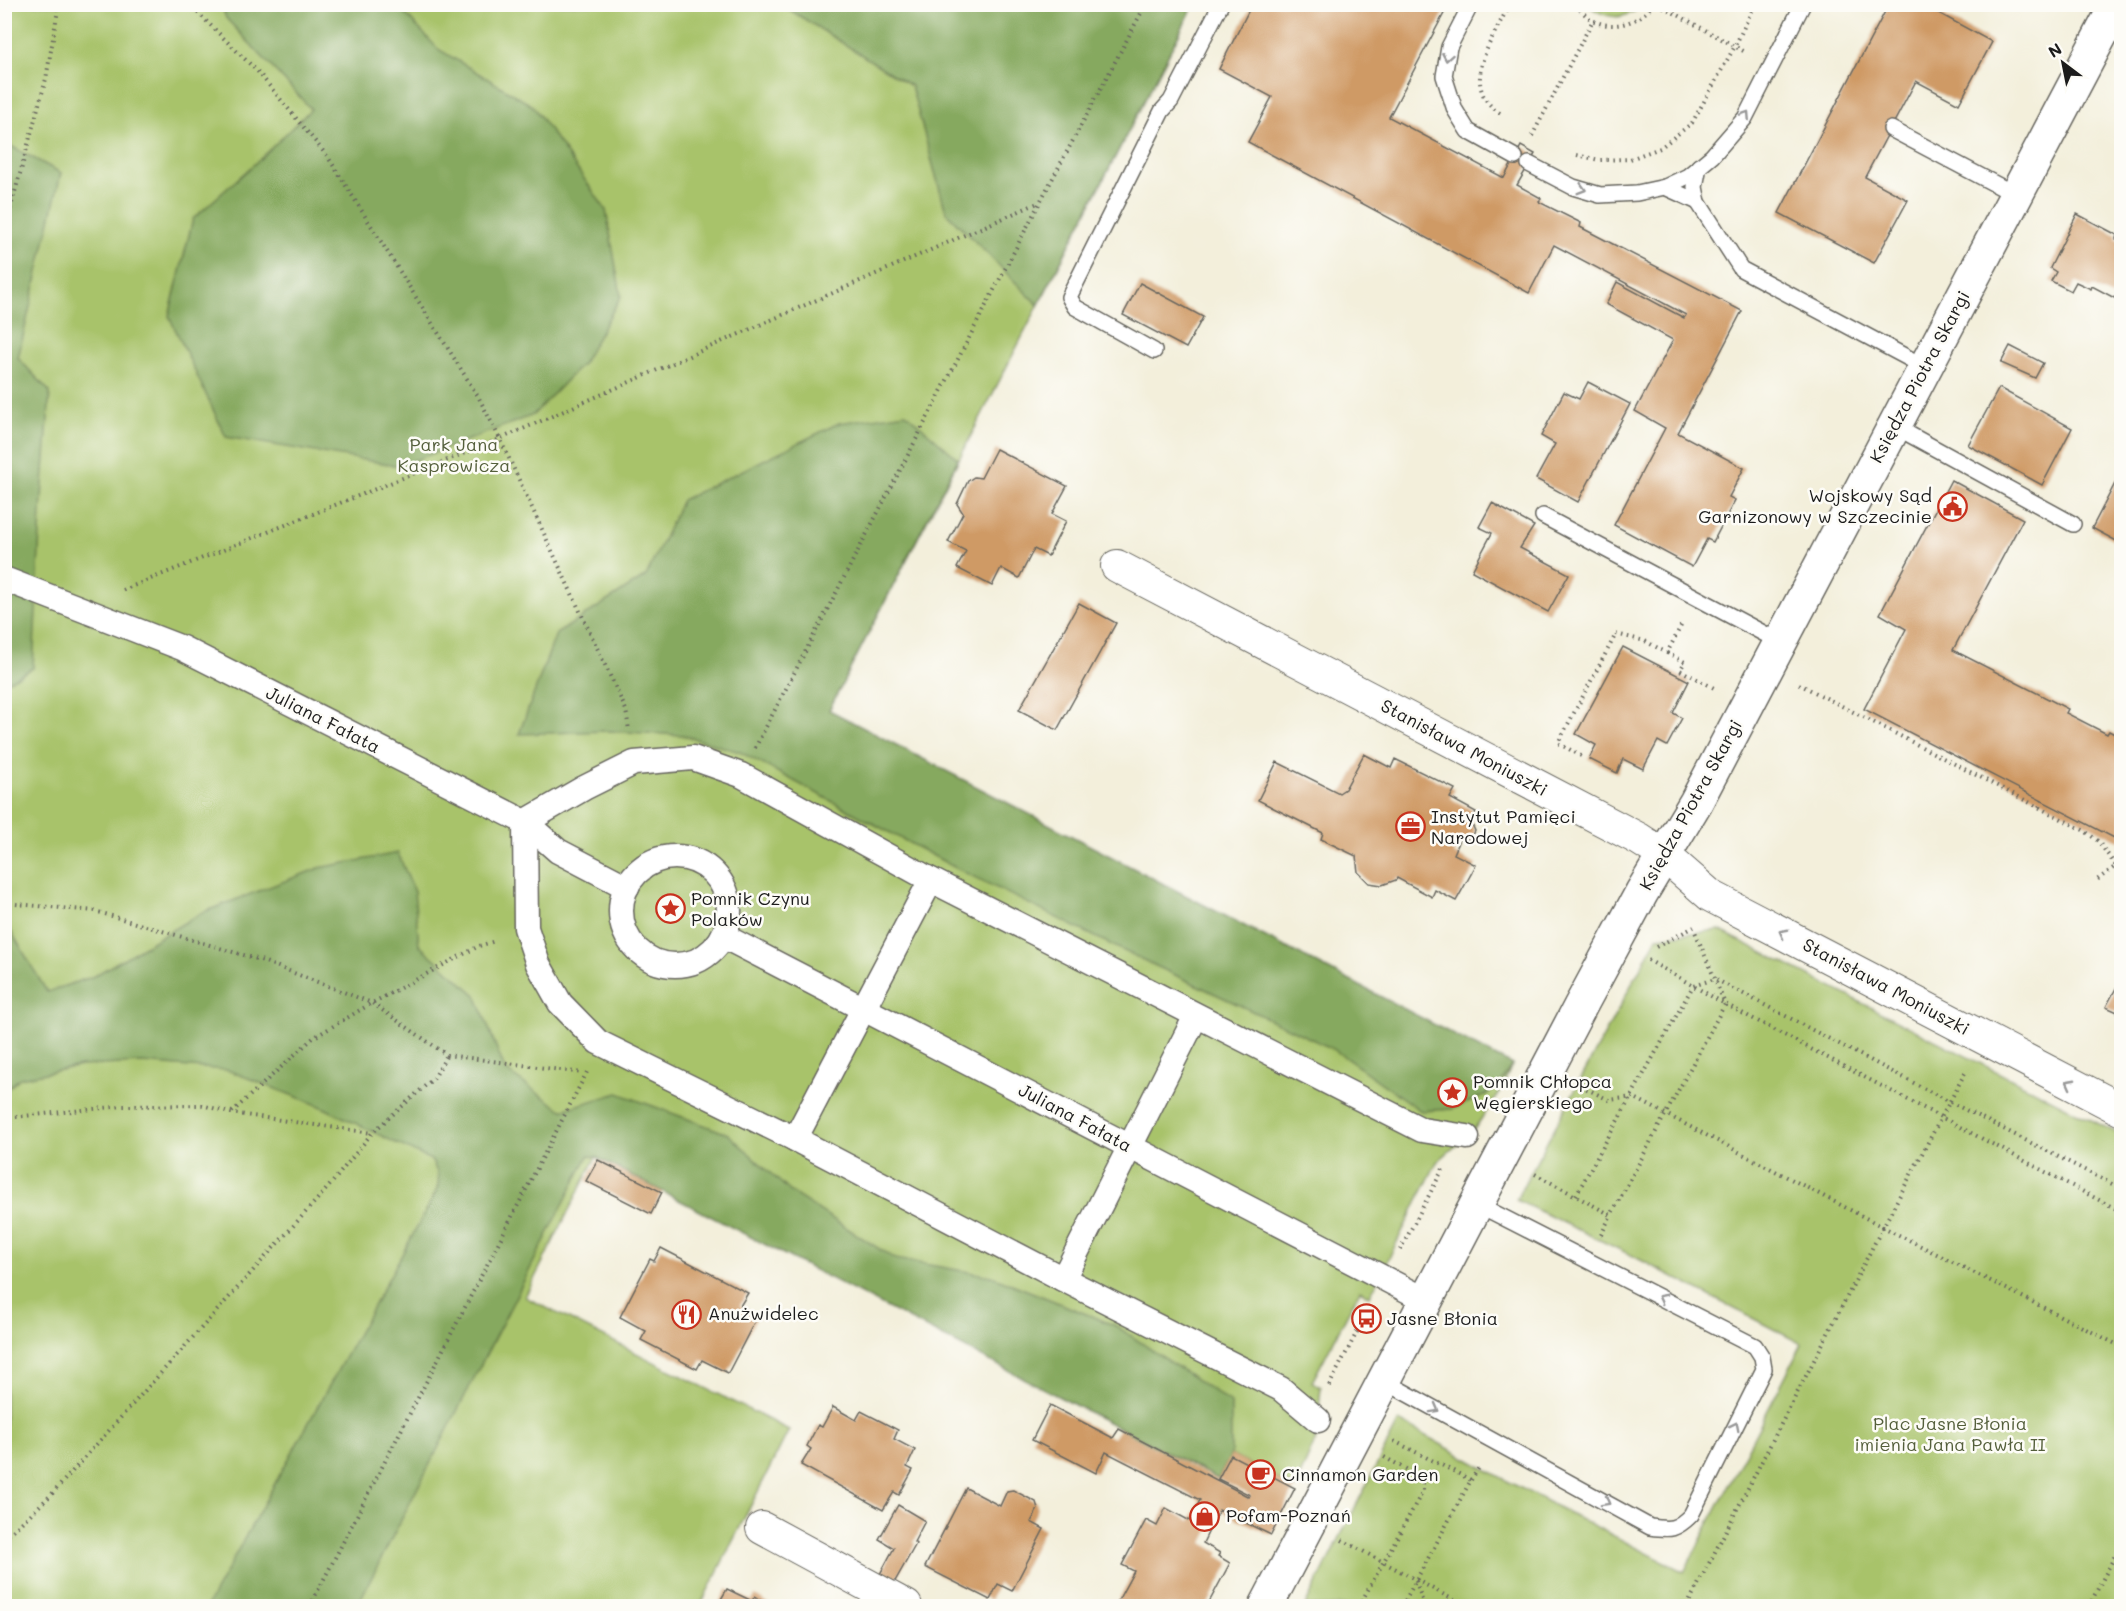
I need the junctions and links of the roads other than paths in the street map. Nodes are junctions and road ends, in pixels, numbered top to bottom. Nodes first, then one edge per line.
1 (1221, 4) edge
2 (1471, 4) edge
3 (1803, 4) edge
4 (2117, 4) edge
5 (1891, 129) dead end
6 (1699, 166) junction
7 (1665, 187) junction
8 (2016, 195) junction
9 (1698, 202) junction
10 (1154, 351) dead end
11 (1925, 367) junction
12 (1894, 426) junction
13 (1543, 516) dead end
14 (2073, 524) dead end
15 (1117, 566) dead end
16 (4, 579) edge
17 (1780, 642) junction
18 (525, 822) junction
19 (1664, 855) junction
20 (932, 880) junction
21 (627, 887) junction
22 (723, 936) junction
23 (864, 1008) junction
24 (1196, 1016) junction
25 (2121, 1110) edge
26 (1467, 1137) dead end
27 (795, 1139) junction
28 (1130, 1147) junction
29 (1477, 1203) junction
30 (1063, 1279) junction
31 (1426, 1300) junction
32 (1384, 1381) junction
33 (1318, 1420) dead end
34 (762, 1528) dead end
35 (906, 1606) edge
36 (1266, 1606) edge

1 - 10 lane
2 -> 7 lane
6 -> 3 lane
4 - 8 street, Księdza Piotra Skargi
5 - 8 lane
6 - 7 lane
6 - 9 lane
7 - 9 lane
8 - 11 street, Księdza Piotra Skargi
9 - 11 lane
11 - 12 street, Księdza Piotra Skargi
12 - 14 lane
12 - 17 street, Księdza Piotra Skargi
13 - 17 lane
15 - 19 street, Stanisława Moniuszki
16 - 18 street, Juliana Fałata
17 - 19 street, Księdza Piotra Skargi
18 - 20 street
18 - 21 street, Juliana Fałata
18 - 27 street
25 -> 19 street, Stanisława Moniuszki
19 - 29 street, Księdza Piotra Skargi
20 - 23 street
20 - 24 street
21 - 22 street
21 - 22 street
22 - 23 street, Juliana Fałata
23 - 27 street
23 - 28 street, Juliana Fałata
24 - 26 street
24 - 28 street
27 - 30 street
28 - 30 street
28 - 31 street, Juliana Fałata
29 - 31 street, Księdza Piotra Skargi
32 -> 29 lane
30 - 33 street
31 - 32 street, Księdza Piotra Skargi
32 - 36 street, Księdza Piotra Skargi
34 - 35 street

